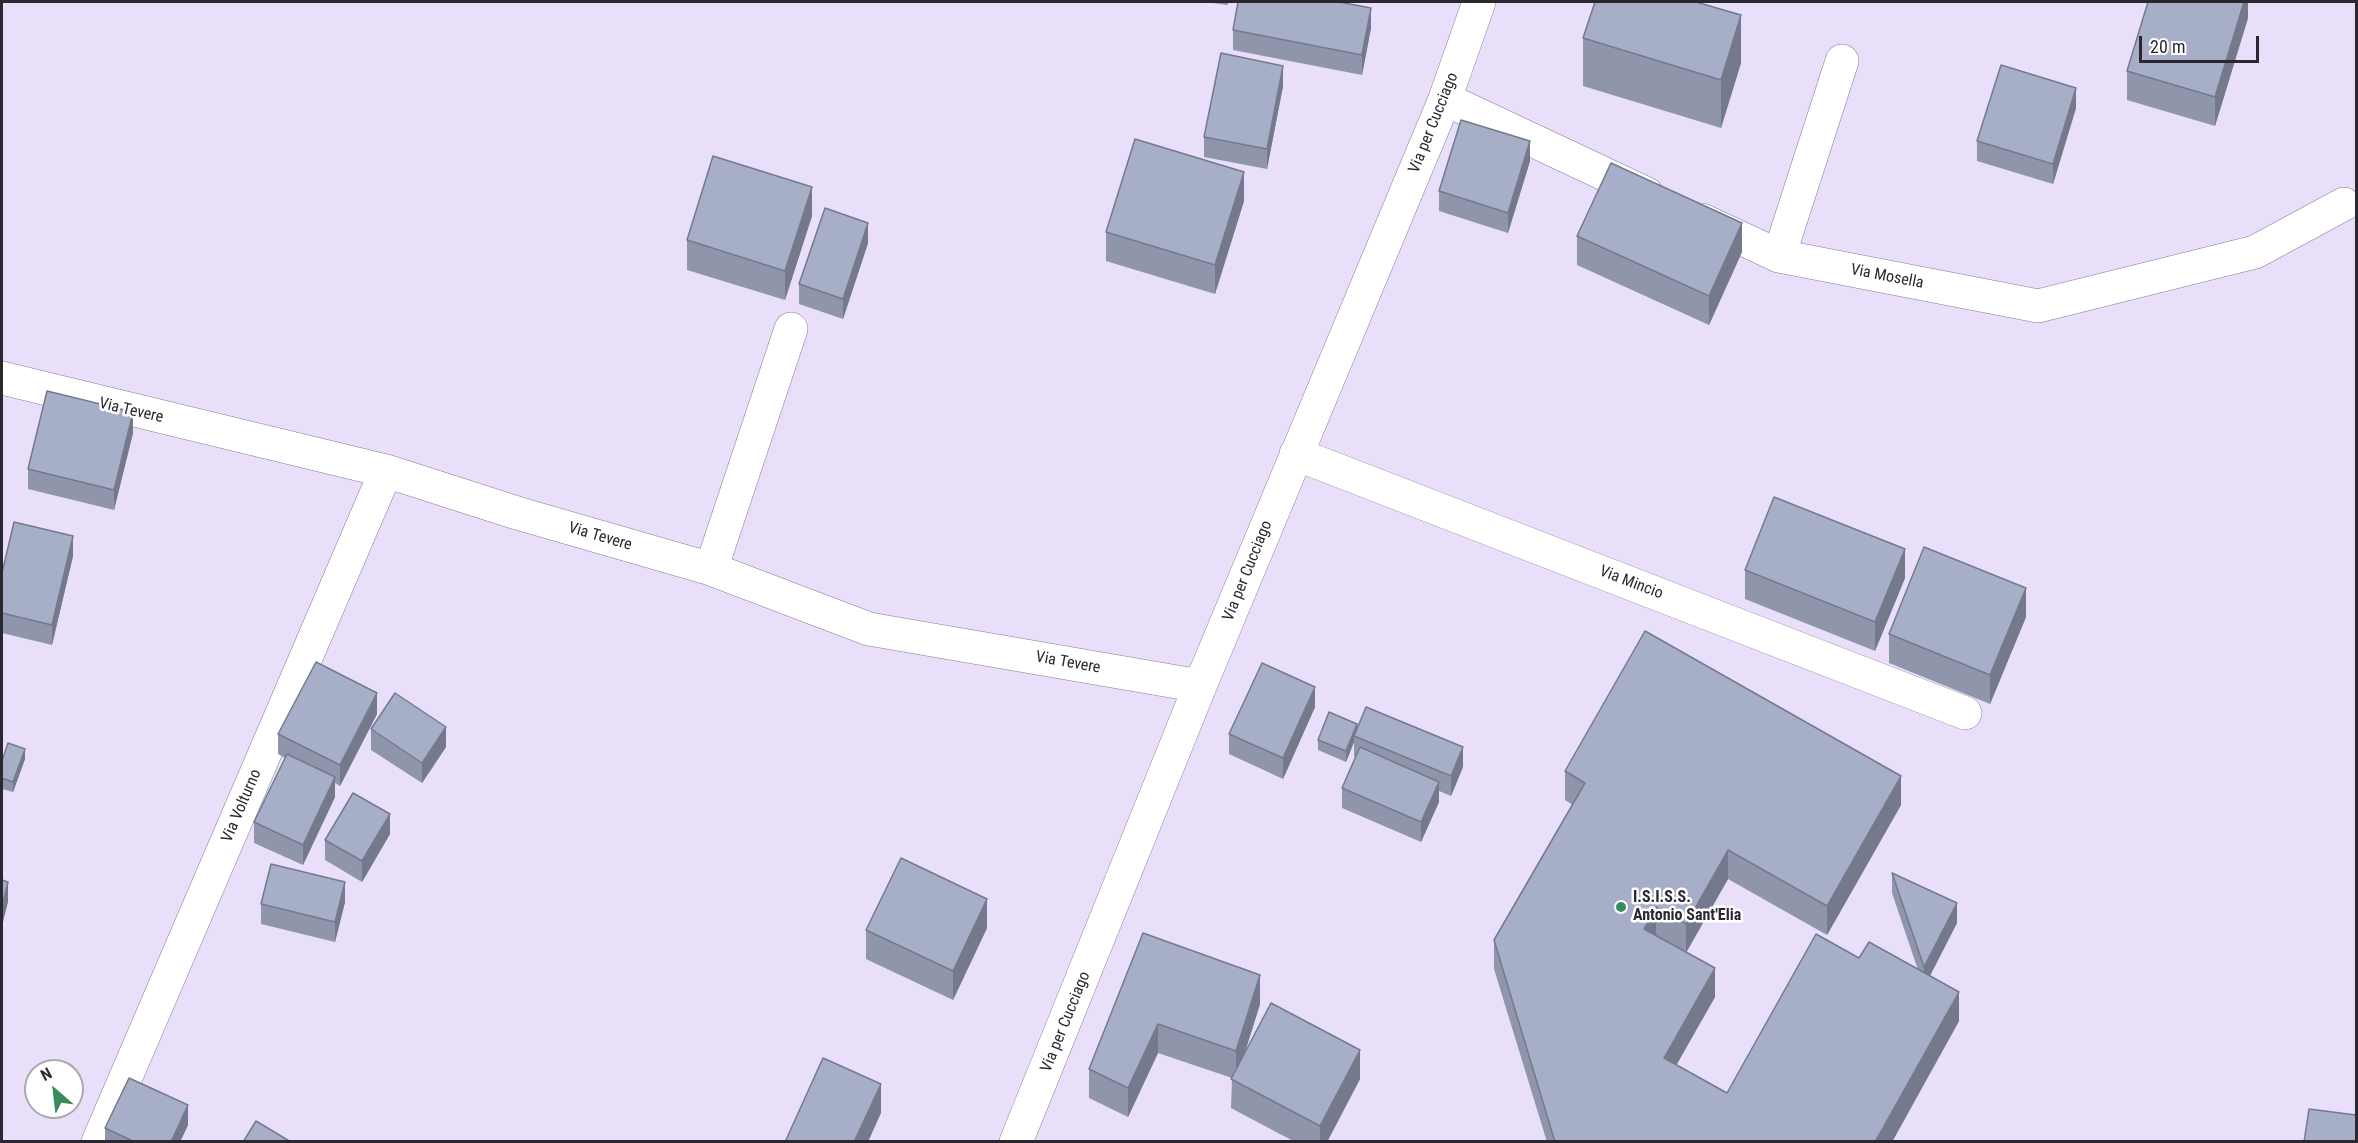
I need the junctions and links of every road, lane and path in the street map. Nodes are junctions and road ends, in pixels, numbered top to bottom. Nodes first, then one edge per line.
1 (1479, 2) edge
2 (1842, 60) dead end
3 (1445, 99) junction
4 (2344, 204) dead end
5 (1779, 256) junction
6 (791, 329) dead end
7 (2, 378) edge
8 (1296, 454) junction
9 (386, 471) junction
10 (711, 570) junction
11 (1200, 686) junction
12 (1965, 713) dead end
13 (98, 1142) edge
14 (1016, 1142) edge

1 - 3 street, Via per Cucciago
2 - 5 street
3 - 5 street, Via Mosella
3 - 8 street, Via per Cucciago
4 - 5 street, Via Mosella
6 - 10 street
7 - 9 street, Via Tevere
8 - 11 street, Via per Cucciago
8 - 12 street, Via Mincio
9 - 10 street, Via Tevere
9 - 13 street, Via Volturno
10 - 11 street, Via Tevere
11 - 14 street, Via per Cucciago

